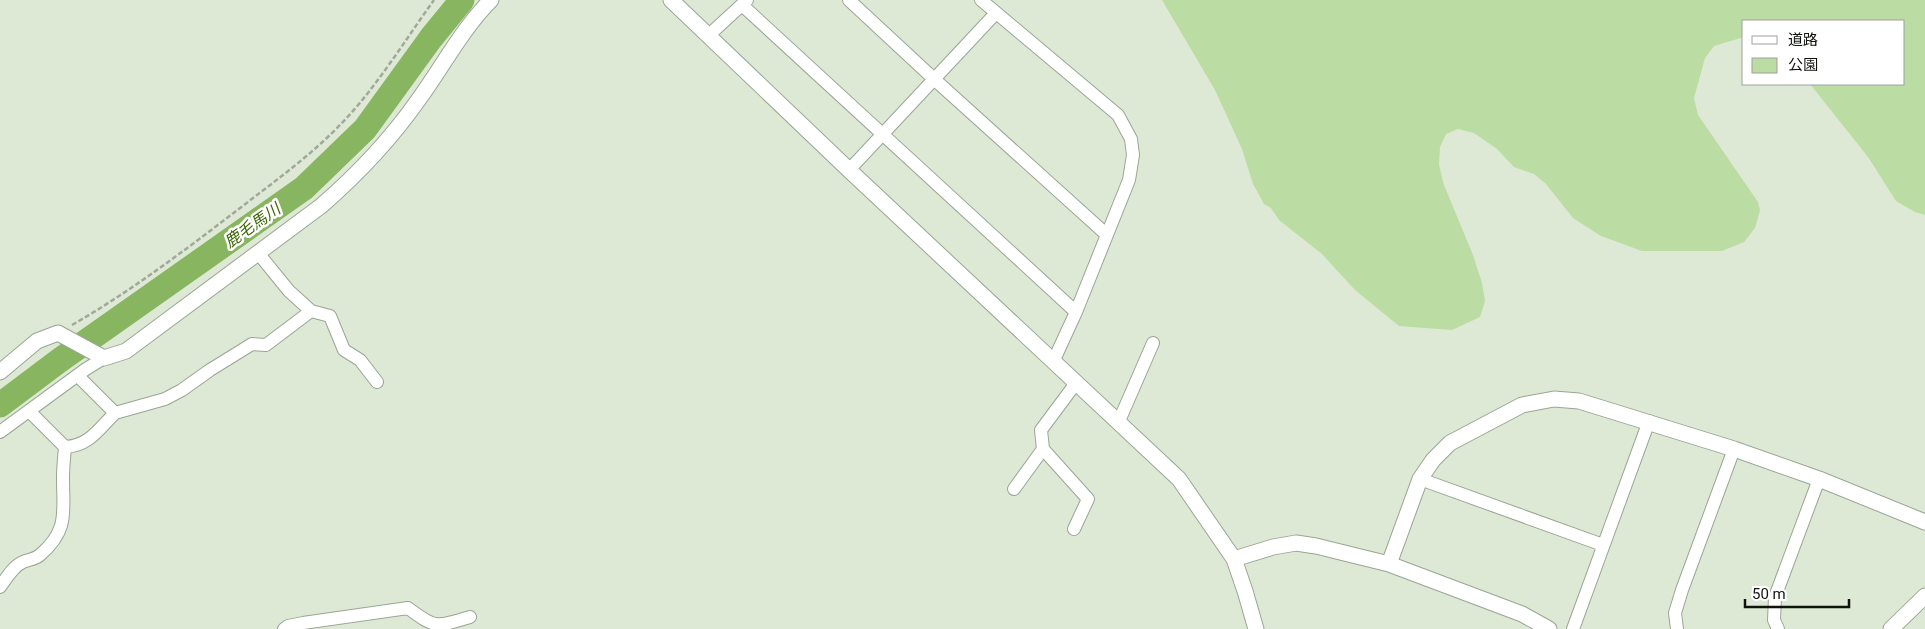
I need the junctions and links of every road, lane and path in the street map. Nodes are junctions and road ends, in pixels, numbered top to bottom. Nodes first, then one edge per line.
1 (434, 0) edge
2 (491, 0) edge
3 (671, 0) edge
4 (850, 0) edge
5 (981, 0) edge
6 (744, 2) edge
7 (996, 13) junction
8 (709, 35) junction
9 (934, 79) junction
10 (882, 136) junction
11 (849, 170) junction
12 (1107, 235) junction
13 (258, 253) junction
14 (311, 311) junction
15 (1076, 312) junction
16 (61, 334) junction
17 (1153, 343) dead end
18 (104, 358) junction
19 (1054, 362) junction
20 (0, 372) edge
21 (78, 376) junction
22 (377, 382) dead end
23 (1076, 384) junction
24 (28, 412) junction
25 (116, 414) junction
26 (1119, 421) junction
27 (1649, 422) junction
28 (0, 432) edge
29 (0, 438) edge
30 (65, 448) junction
31 (1043, 449) junction
32 (1734, 449) junction
33 (1420, 479) junction
34 (1819, 479) junction
35 (1014, 489) dead end
36 (1925, 522) edge
37 (1074, 529) dead end
38 (1604, 545) junction
39 (1234, 559) junction
40 (1389, 564) junction
41 (0, 587) edge
42 (1925, 596) edge
43 (470, 617) dead end
44 (284, 629) edge
45 (1256, 629) edge
46 (1549, 629) edge
47 (1572, 629) edge
48 (1677, 629) edge
49 (1778, 629) edge
50 (1891, 629) edge

1 - 16 path
2 - 13 street
3 - 8 street
4 - 9 street
5 - 7 street
6 - 8 street
6 - 10 street
7 - 9 street
7 - 12 street
8 - 11 street
9 - 10 street
9 - 12 street
10 - 11 street
10 - 15 street
11 - 19 street
12 - 15 street
13 - 14 street
13 - 18 street
14 - 22 street
14 - 25 street
15 - 19 street
16 - 18 street
16 - 20 street
17 - 26 street
18 - 21 street
19 - 23 street
21 - 24 street
21 - 25 street
23 - 26 street
23 - 31 street
24 - 28 street
24 - 29 street
24 - 30 street
25 - 30 street
26 - 39 street
27 - 32 street
27 - 33 street
27 - 38 street
30 - 41 street
31 - 35 street
31 - 37 street
32 - 34 street
32 - 48 street
33 - 38 street
33 - 40 street
34 - 36 street
34 - 49 street
38 - 47 street
39 - 40 street
39 - 45 street
40 - 46 street
42 - 50 street
43 - 44 street

